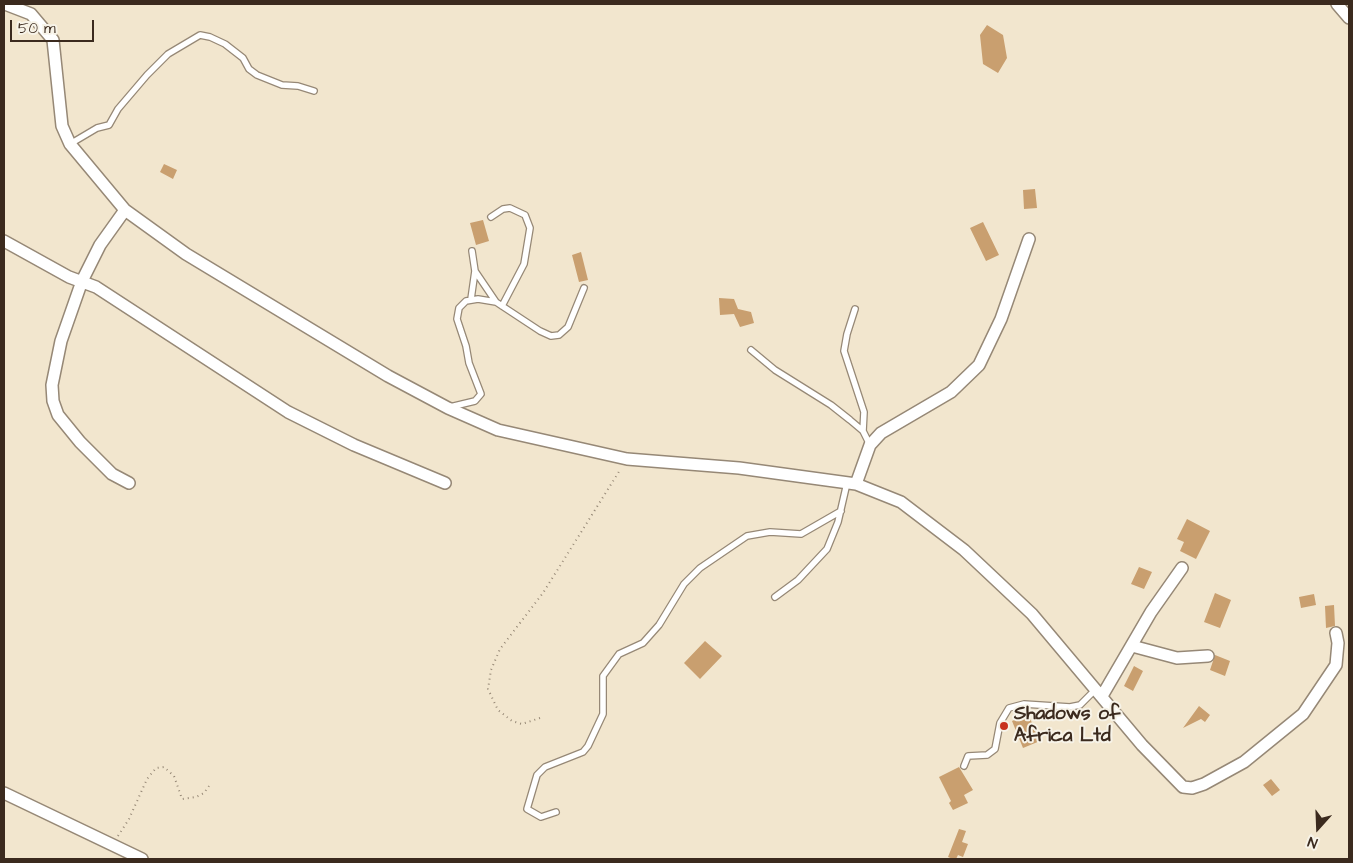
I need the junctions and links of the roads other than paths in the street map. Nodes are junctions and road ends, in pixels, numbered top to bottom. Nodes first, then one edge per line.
1 (5, 4) edge
2 (1337, 4) edge
3 (1349, 18) edge
4 (314, 91) dead end
5 (70, 144) junction
6 (125, 210) junction
7 (491, 217) dead end
8 (1029, 239) dead end
9 (4, 241) edge
10 (472, 251) dead end
11 (475, 271) junction
12 (82, 281) junction
13 (584, 288) dead end
14 (471, 299) junction
15 (496, 302) junction
16 (502, 306) junction
17 (855, 309) dead end
18 (752, 350) dead end
19 (448, 408) junction
20 (863, 431) junction
21 (870, 445) junction
22 (129, 483) dead end
23 (445, 483) dead end
24 (852, 484) junction
25 (841, 511) junction
26 (1182, 568) dead end
27 (775, 597) dead end
28 (1336, 633) dead end
29 (1132, 646) junction
30 (1208, 656) dead end
31 (1099, 692) junction
32 (964, 766) dead end
33 (4, 793) edge
34 (556, 812) dead end
35 (142, 859) edge

1 - 5 street
2 - 3 street
4 - 5 lane
5 - 6 street
6 - 12 street
6 - 19 street
7 - 16 lane
8 - 21 street
9 - 12 street
10 - 11 lane
11 - 14 lane
11 - 15 lane
12 - 22 street
12 - 23 street
13 - 16 lane
14 - 15 lane
14 - 19 lane
15 - 16 lane
17 - 20 lane
18 - 20 lane
19 - 24 street
20 - 21 lane
21 - 24 street
24 - 25 lane
24 - 31 street
25 - 27 lane
25 - 34 lane
26 - 29 street
28 - 31 street
29 - 30 street
29 - 31 street
31 - 32 lane
33 - 35 street

